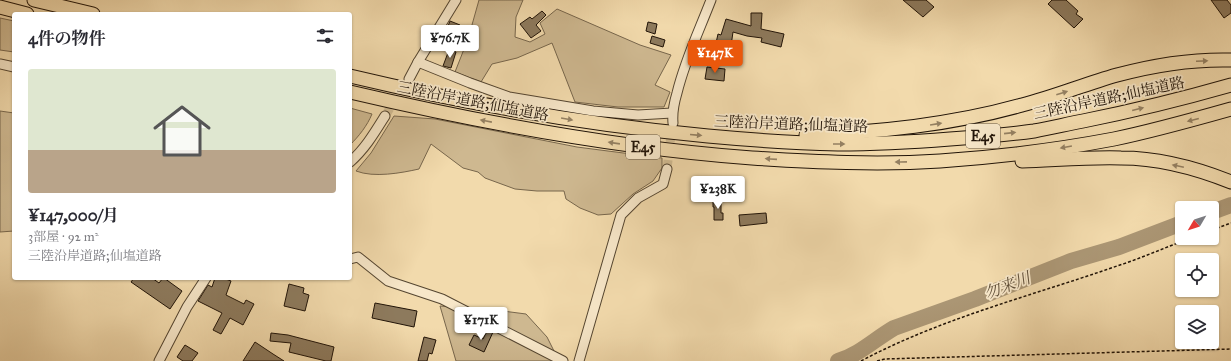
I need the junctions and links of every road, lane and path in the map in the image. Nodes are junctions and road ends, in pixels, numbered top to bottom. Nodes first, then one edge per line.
1 (34, 0) edge
2 (456, 0) edge
3 (711, 0) edge
4 (0, 7) edge
5 (19, 12) edge
6 (84, 12) edge
7 (1231, 60) edge
8 (418, 62) junction
9 (0, 64) edge
10 (12, 67) edge
11 (352, 76) edge
12 (409, 78) tunnel mouth
13 (1231, 85) edge
14 (352, 92) edge
15 (1231, 109) edge
16 (672, 113) junction
17 (385, 116) tunnel mouth
18 (673, 123) tunnel mouth
19 (730, 138) junction
20 (352, 160) edge
21 (940, 161) junction
22 (667, 169) tunnel mouth
23 (1231, 182) edge
24 (1231, 222) edge
25 (1219, 227) edge
26 (1175, 244) edge
27 (352, 259) edge
28 (205, 280) edge
29 (1231, 349) edge
30 (158, 361) edge
31 (563, 361) edge
32 (579, 361) edge
33 (861, 361) edge
34 (878, 361) edge

1 - 6 highway
2 - 8 street
3 - 16 street
4 - 5 highway
19 -> 7 highway
8 - 12 street
8 - 16 street
9 - 10 street
11 -> 19 highway, 三陸沿岸道路;仙塩道路 / E45
19 -> 13 highway, 三陸沿岸道路;仙塩道路 / E45
21 -> 14 highway, 三陸沿岸道路;仙塩道路 / E45
15 -> 21 highway, 三陸沿岸道路;仙塩道路 / E45
16 - 18 street
17 - 20 street
23 -> 21 highway
22 - 32 street
24 - 25 path
26 - 33 path
27 - 31 street
28 - 30 street
29 - 34 path

